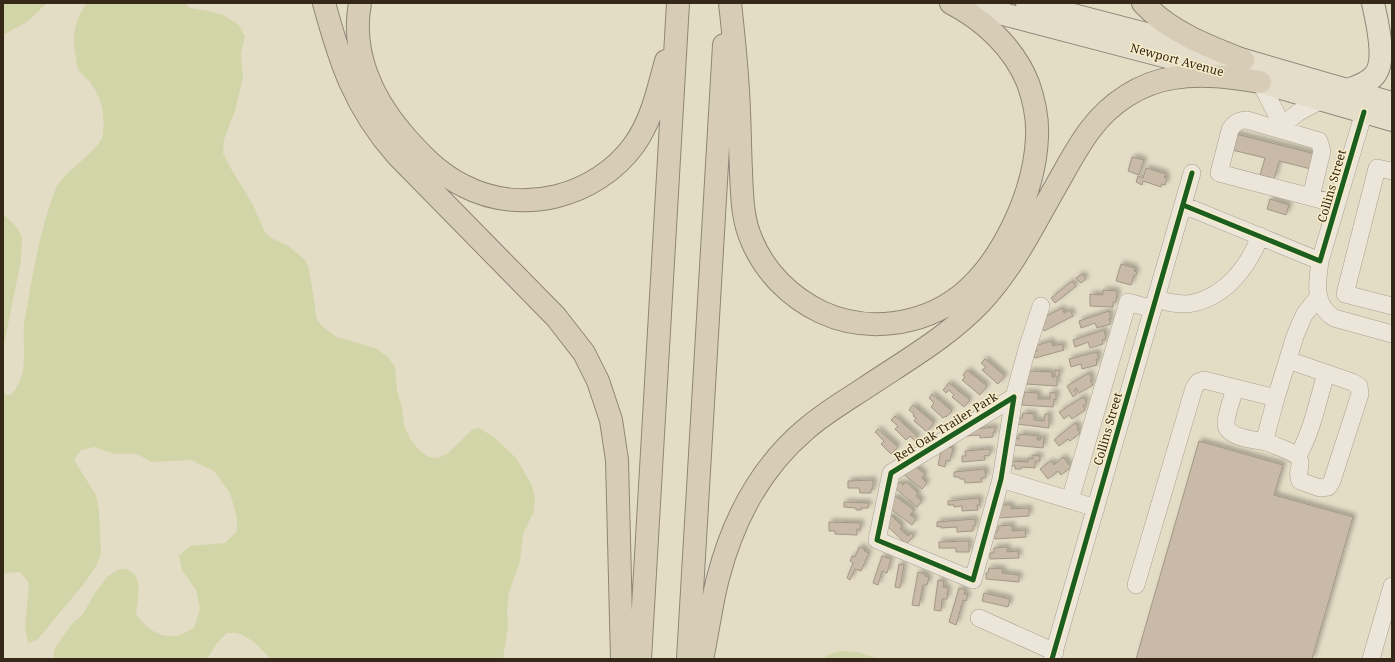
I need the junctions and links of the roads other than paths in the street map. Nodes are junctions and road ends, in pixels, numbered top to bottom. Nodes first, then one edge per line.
1 (324, 3) edge
2 (360, 3) edge
3 (726, 3) edge
4 (730, 3) edge
5 (951, 3) edge
6 (961, 3) edge
7 (1027, 3) edge
8 (1143, 3) edge
9 (1373, 3) edge
10 (1388, 3) edge
11 (678, 10) edge
12 (1392, 34) edge
13 (1243, 60) junction
14 (1260, 82) junction
15 (1345, 91) junction
16 (1321, 100) junction
17 (1392, 103) edge
18 (1364, 112) junction
19 (1392, 120) edge
20 (1277, 129) junction
21 (1392, 171) edge
22 (1192, 173) dead end
23 (1311, 197) junction
24 (1337, 204) junction
25 (1183, 205) junction
26 (1260, 236) junction
27 (1320, 261) junction
28 (1318, 297) junction
29 (1154, 304) junction
30 (1041, 306) dead end
31 (1392, 306) edge
32 (1392, 334) edge
33 (1288, 360) junction
34 (1326, 373) junction
35 (1235, 389) junction
36 (1014, 397) junction
37 (1276, 398) junction
38 (1267, 442) junction
39 (1298, 456) junction
40 (1001, 479) junction
41 (1070, 500) junction
42 (1096, 508) junction
43 (1136, 586) dead end
44 (1392, 586) edge
45 (979, 618) dead end
46 (1053, 655) edge
47 (622, 659) edge
48 (640, 659) edge
49 (688, 659) edge
50 (702, 659) edge
51 (1371, 659) edge

1 - 47 highway
2 - 11 highway
3 - 49 highway
4 - 5 highway
6 - 14 main road, Newport Avenue
7 - 13 main road, Newport Avenue
8 - 13 highway
9 - 15 main road
10 - 12 main road
11 - 48 highway
13 - 15 main road, Newport Avenue
14 - 16 main road, Newport Avenue
14 - 20 street
14 - 50 highway
15 - 17 main road, Newport Avenue
16 - 18 main road, Newport Avenue
16 - 20 street
18 - 19 main road, Newport Avenue
18 - 24 street, Collins Street
20 - 23 street
20 - 23 street
21 - 31 street
22 - 25 street, Collins Street
23 - 24 street
24 - 27 street, Collins Street
25 - 26 street
25 - 29 street, Collins Street
26 - 27 street
26 - 29 street
27 - 28 street, Collins Street
28 - 32 street
28 - 33 street
29 - 41 street
29 - 42 street, Collins Street
30 - 36 street, Red Oak Trailer Park
33 - 34 street
33 - 37 street
34 - 39 street
34 - 39 street
35 - 37 street
35 - 38 street
35 - 43 street
36 - 40 street, Red Oak Trailer Park
36 - 40 street, Red Oak Trailer Park
37 - 38 street
38 - 39 street
40 - 41 street
41 - 42 street
42 - 46 street, Collins Street
44 - 51 street
45 - 46 street

